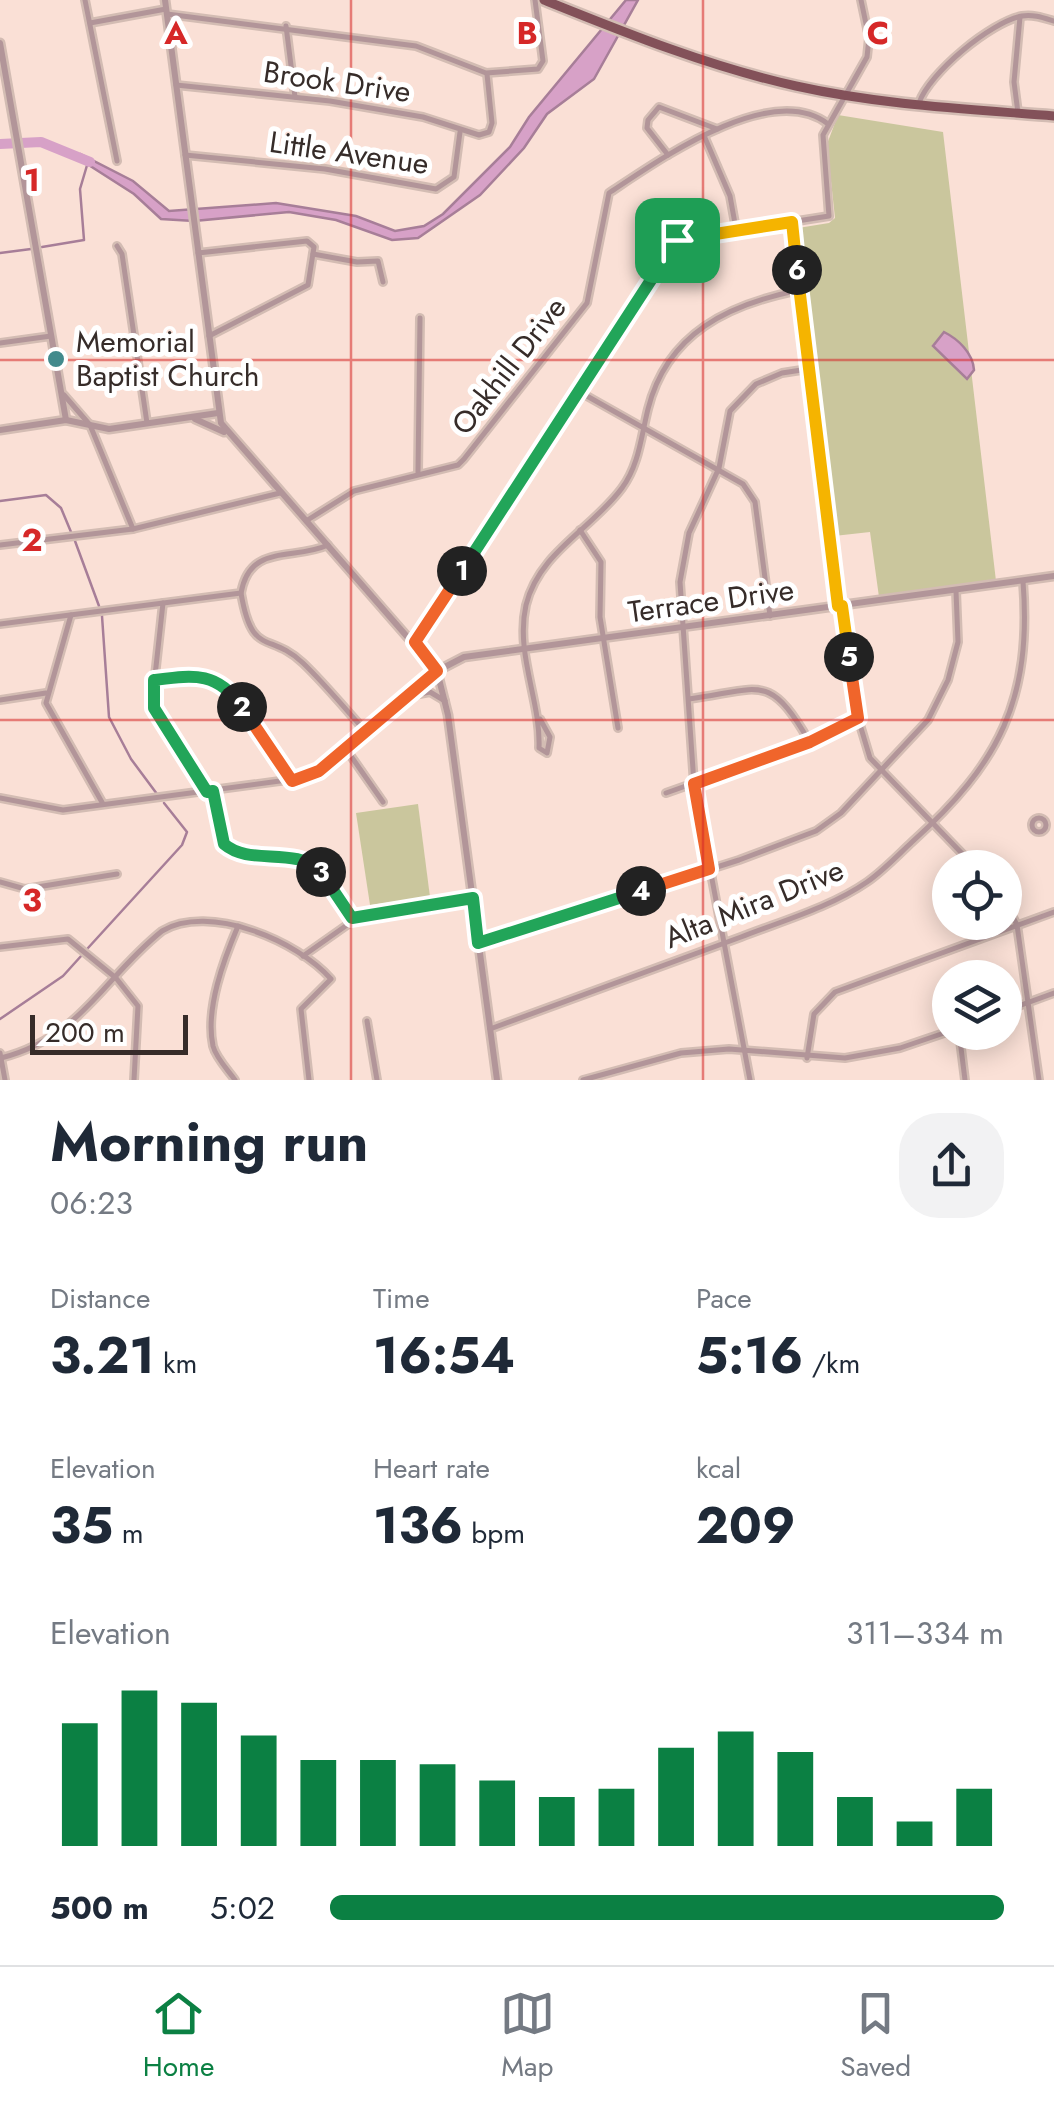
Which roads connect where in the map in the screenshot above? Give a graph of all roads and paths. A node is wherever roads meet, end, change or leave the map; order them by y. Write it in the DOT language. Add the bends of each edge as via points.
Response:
graph roads {
  1 [pos="85,0"];
  2 [pos="535,0"];
  3 [pos="544,0"];
  4 [pos="861,0"];
  5 [pos="166,8"];
  6 [pos="1020,16"];
  7 [pos="1054,21"];
  8 [pos="90,24"];
  9 [pos="286,26"];
  10 [pos="0,43"];
  11 [pos="486,73"];
  12 [pos="176,85"];
  13 [pos="845,96"];
  14 [pos="295,97"];
  15 [pos="10,100"];
  16 [pos="0,102"];
  17 [pos="918,106"];
  18 [pos="1018,113"];
  19 [pos="1054,116"];
  20 [pos="828,124"];
  21 [pos="460,130"];
  22 [pos="719,130"];
  23 [pos="705,137"];
  24 [pos="185,155"];
  25 [pos="668,155"];
  26 [pos="118,161"];
  27 [pos="792,222"];
  28 [pos="736,229"];
  29 [pos="116,246"];
  30 [pos="198,254"];
  31 [pos="314,254"];
  32 [pos="383,282"];
  33 [pos="800,290"];
  34 [pos="420,318"];
  35 [pos="53,335"];
  36 [pos="208,336"];
  37 [pos="0,343"];
  38 [pos="808,369"];
  39 [pos="578,391"];
  40 [pos="62,393"];
  41 [pos="218,414"];
  42 [pos="183,418"];
  43 [pos="66,420"];
  44 [pos="147,424"];
  45 [pos="90,425"];
  46 [pos="644,428"];
  47 [pos="0,430"];
  48 [pos="226,433"];
  49 [pos="719,468"];
  50 [pos="418,472"];
  51 [pos="280,493"];
  52 [pos="306,522"];
  53 [pos="132,529"];
  54 [pos="580,530"];
  55 [pos="328,545"];
  56 [pos="0,546"];
  57 [pos="1054,576"];
  58 [pos="1023,581"];
  59 [pos="956,590"];
  60 [pos="240,594"];
  61 [pos="163,603"];
  62 [pos="840,606"];
  63 [pos="71,616"];
  64 [pos="770,616"];
  65 [pos="0,624"];
  66 [pos="684,628"];
  67 [pos="603,638"];
  68 [pos="415,642"];
  69 [pos="525,648"];
  70 [pos="437,671"];
  71 [pos="154,680"];
  72 [pos="46,694"];
  73 [pos="411,696"];
  74 [pos="688,699"];
  75 [pos="0,700"];
  76 [pos="446,702"];
  77 [pos="858,718"];
  78 [pos="540,720"];
  79 [pos="618,728"];
  80 [pos="367,733"];
  81 [pos="810,742"];
  82 [pos="346,749"];
  83 [pos="882,774"];
  84 [pos="292,781"];
  85 [pos="694,784"];
  86 [pos="210,792"];
  87 [pos="666,793"];
  88 [pos="0,798"];
  89 [pos="383,802"];
  90 [pos="104,805"];
  91 [pos="1054,820"];
  92 [pos="933,823"];
  93 [pos="1045,823"];
  94 [pos="959,850"];
  95 [pos="709,869"];
  96 [pos="117,874"];
  97 [pos="0,882"];
  98 [pos="473,898"];
  99 [pos="1054,912"];
  100 [pos="352,918"];
  101 [pos="1022,923"];
  102 [pos="238,926"];
  103 [pos="976,940"];
  104 [pos="1020,940"];
  105 [pos="478,943"];
  106 [pos="724,943"];
  107 [pos="0,946"];
  108 [pos="303,956"];
  109 [pos="116,978"];
  110 [pos="1054,993"];
  111 [pos="1031,1002"];
  112 [pos="1022,1005"];
  113 [pos="367,1020"];
  114 [pos="490,1029"];
  115 [pos="932,1036"];
  116 [pos="746,1050"];
  117 [pos="961,1050"];
  118 [pos="0,1056"];
  119 [pos="807,1058"];
  120 [pos="5,1080"];
  121 [pos="134,1080"];
  122 [pos="236,1080"];
  123 [pos="309,1080"];
  124 [pos="378,1080"];
  125 [pos="496,1080"];
  126 [pos="583,1080"];
  127 [pos="750,1080"];
  128 [pos="965,1080"];
  129 [pos="1039,1080"];
  1 -- 8 [label="street"];
  2 -- 11 [label="street" via="543,62 538,69"];
  3 -- 13 [label="main road" via="763,78"];
  4 -- 13 [label="street" via="868,57"];
  5 -- 8 [label="street"];
  5 -- 9 [label="street"];
  5 -- 12 [label="street"];
  6 -- 7 [label="street"];
  6 -- 17 [label="street" via="938,70"];
  6 -- 18 [label="street"];
  8 -- 26 [label="street"];
  9 -- 11 [label="street" via="416,46"];
  9 -- 14 [label="street"];
  10 -- 15 [label="street"];
  11 -- 21 [label="street, Brook Drive" via="489,132"];
  12 -- 14 [label="street, Brook Drive"];
  12 -- 24 [label="street"];
  13 -- 17 [label="main road"];
  13 -- 20 [label="street"];
  14 -- 21 [label="street, Brook Drive"];
  15 -- 16 [label="street"];
  15 -- 35 [label="street"];
  17 -- 18 [label="main road"];
  18 -- 19 [label="main road"];
  20 -- 22 [label="street, Oakhill Drive" via="796,111 753,115"];
  20 -- 27 [label="street" via="822,144 831,205 824,219"];
  21 -- 24 [label="street, Little Avenue" via="454,177 436,189"];
  22 -- 23 [label="street, Oakhill Drive"];
  22 -- 25 [label="street" via="660,107 647,128"];
  23 -- 25 [label="street, Oakhill Drive"];
  23 -- 28 [label="street"];
  24 -- 30 [label="street"];
  25 -- 50 [label="street, Oakhill Drive" via="606,197 591,294 566,334 540,358 464,460"];
  27 -- 28 [label="street"];
  27 -- 33 [label="street"];
  28 -- 39 [label="street" via="677,240"];
  29 -- 44 [label="street"];
  30 -- 31 [label="street" via="307,241"];
  30 -- 36 [label="street"];
  31 -- 32 [label="street" via="378,261"];
  31 -- 36 [label="street" via="308,285"];
  33 -- 38 [label="street"];
  33 -- 46 [label="street" via="747,301 697,330 658,380"];
  34 -- 50 [label="street"];
  35 -- 37 [label="street"];
  35 -- 40 [label="street"];
  36 -- 41 [label="street"];
  38 -- 49 [label="street" via="769,377 741,397 724,426"];
  38 -- 62 [label="street"];
  39 -- 46 [label="street"];
  39 -- 68 [label="street"];
  40 -- 43 [label="street"];
  40 -- 45 [label="street"];
  41 -- 42 [label="street"];
  41 -- 48 [label="street"];
  42 -- 44 [label="street"];
  42 -- 48 [label="street"];
  43 -- 45 [label="street"];
  43 -- 47 [label="street"];
  44 -- 45 [label="street"];
  45 -- 53 [label="street"];
  46 -- 49 [label="street"];
  46 -- 54 [label="street" via="625,484"];
  48 -- 51 [label="street"];
  49 -- 64 [label="street" via="753,496"];
  49 -- 66 [label="street" via="682,560"];
  50 -- 52 [label="street, Oakhill Drive" via="352,491"];
  51 -- 52 [label="street"];
  51 -- 53 [label="street"];
  52 -- 55 [label="street"];
  53 -- 56 [label="street"];
  54 -- 67 [label="street" via="600,556"];
  54 -- 69 [label="street" via="536,580 527,603"];
  55 -- 60 [label="street" via="259,560"];
  55 -- 68 [label="street"];
  57 -- 58 [label="street, Terrace Drive"];
  58 -- 59 [label="street, Terrace Drive"];
  58 -- 92 [label="street, Alta Mira Drive" via="1028,637 1007,725 983,766"];
  59 -- 62 [label="street, Terrace Drive"];
  59 -- 83 [label="street" via="958,642 948,680 928,720"];
  60 -- 61 [label="street"];
  60 -- 80 [label="street" via="256,637 297,658"];
  61 -- 63 [label="street"];
  61 -- 71 [label="street"];
  62 -- 64 [label="street, Terrace Drive"];
  62 -- 77 [label="street"];
  63 -- 65 [label="street"];
  63 -- 72 [label="street"];
  64 -- 66 [label="street, Terrace Drive"];
  66 -- 67 [label="street, Terrace Drive"];
  66 -- 74 [label="street"];
  67 -- 69 [label="street, Terrace Drive"];
  67 -- 79 [label="street"];
  68 -- 70 [label="street"];
  69 -- 70 [label="street, Terrace Drive" via="464,657"];
  69 -- 78 [label="street"];
  70 -- 73 [label="street"];
  70 -- 76 [label="street"];
  71 -- 84 [label="street" via="200,675 224,684"];
  71 -- 86 [label="street" via="154,708"];
  72 -- 75 [label="street"];
  72 -- 90 [label="street"];
  73 -- 76 [label="street" via="430,692"];
  73 -- 80 [label="street"];
  74 -- 81 [label="street" via="772,692 786,700"];
  74 -- 85 [label="street"];
  76 -- 98 [label="street"];
  77 -- 81 [label="street"];
  77 -- 83 [label="street"];
  78 -- 78 [label="street" via="550,737 547,753 539,748"];
  80 -- 82 [label="street"];
  81 -- 85 [label="street"];
  82 -- 84 [label="street" via="319,771"];
  82 -- 89 [label="street"];
  83 -- 92 [label="street"];
  83 -- 95 [label="street" via="816,830"];
  84 -- 86 [label="street"];
  85 -- 87 [label="street"];
  85 -- 95 [label="street"];
  86 -- 90 [label="street"];
  86 -- 100 [label="street" via="220,838 229,849 310,862"];
  88 -- 90 [label="street" via="54,810"];
  91 -- 93 [label="street"];
  92 -- 94 [label="street"];
  92 -- 106 [label="street, Alta Mira Drive" via="866,883"];
  95 -- 105 [label="street"];
  95 -- 106 [label="street"];
  96 -- 97 [label="street" via="25,889"];
  98 -- 100 [label="street"];
  98 -- 105 [label="street"];
  99 -- 101 [label="street"];
  100 -- 108 [label="street"];
  102 -- 108 [label="street"];
  102 -- 109 [label="street" via="200,918 174,924"];
  102 -- 122 [label="street" via="224,960 212,1035"];
  103 -- 119 [label="street" via="834,992 814,1014"];
  104 -- 111 [label="street"];
  105 -- 114 [label="street"];
  106 -- 114 [label="street, Alta Mira Drive"];
  106 -- 116 [label="street"];
  107 -- 109 [label="street" via="68,938"];
  108 -- 123 [label="street" via="331,979 301,1008"];
  109 -- 118 [label="street" via="54,1038"];
  109 -- 121 [label="street" via="140,1011"];
  110 -- 111 [label="street"];
  111 -- 112 [label="street"];
  111 -- 129 [label="street"];
  113 -- 124 [label="street"];
  114 -- 125 [label="street"];
  115 -- 119 [label="street" via="870,1054"];
  116 -- 119 [label="street"];
  116 -- 126 [label="street" via="682,1052"];
  116 -- 127 [label="street"];
  117 -- 128 [label="street"];
  118 -- 120 [label="street"];
}
